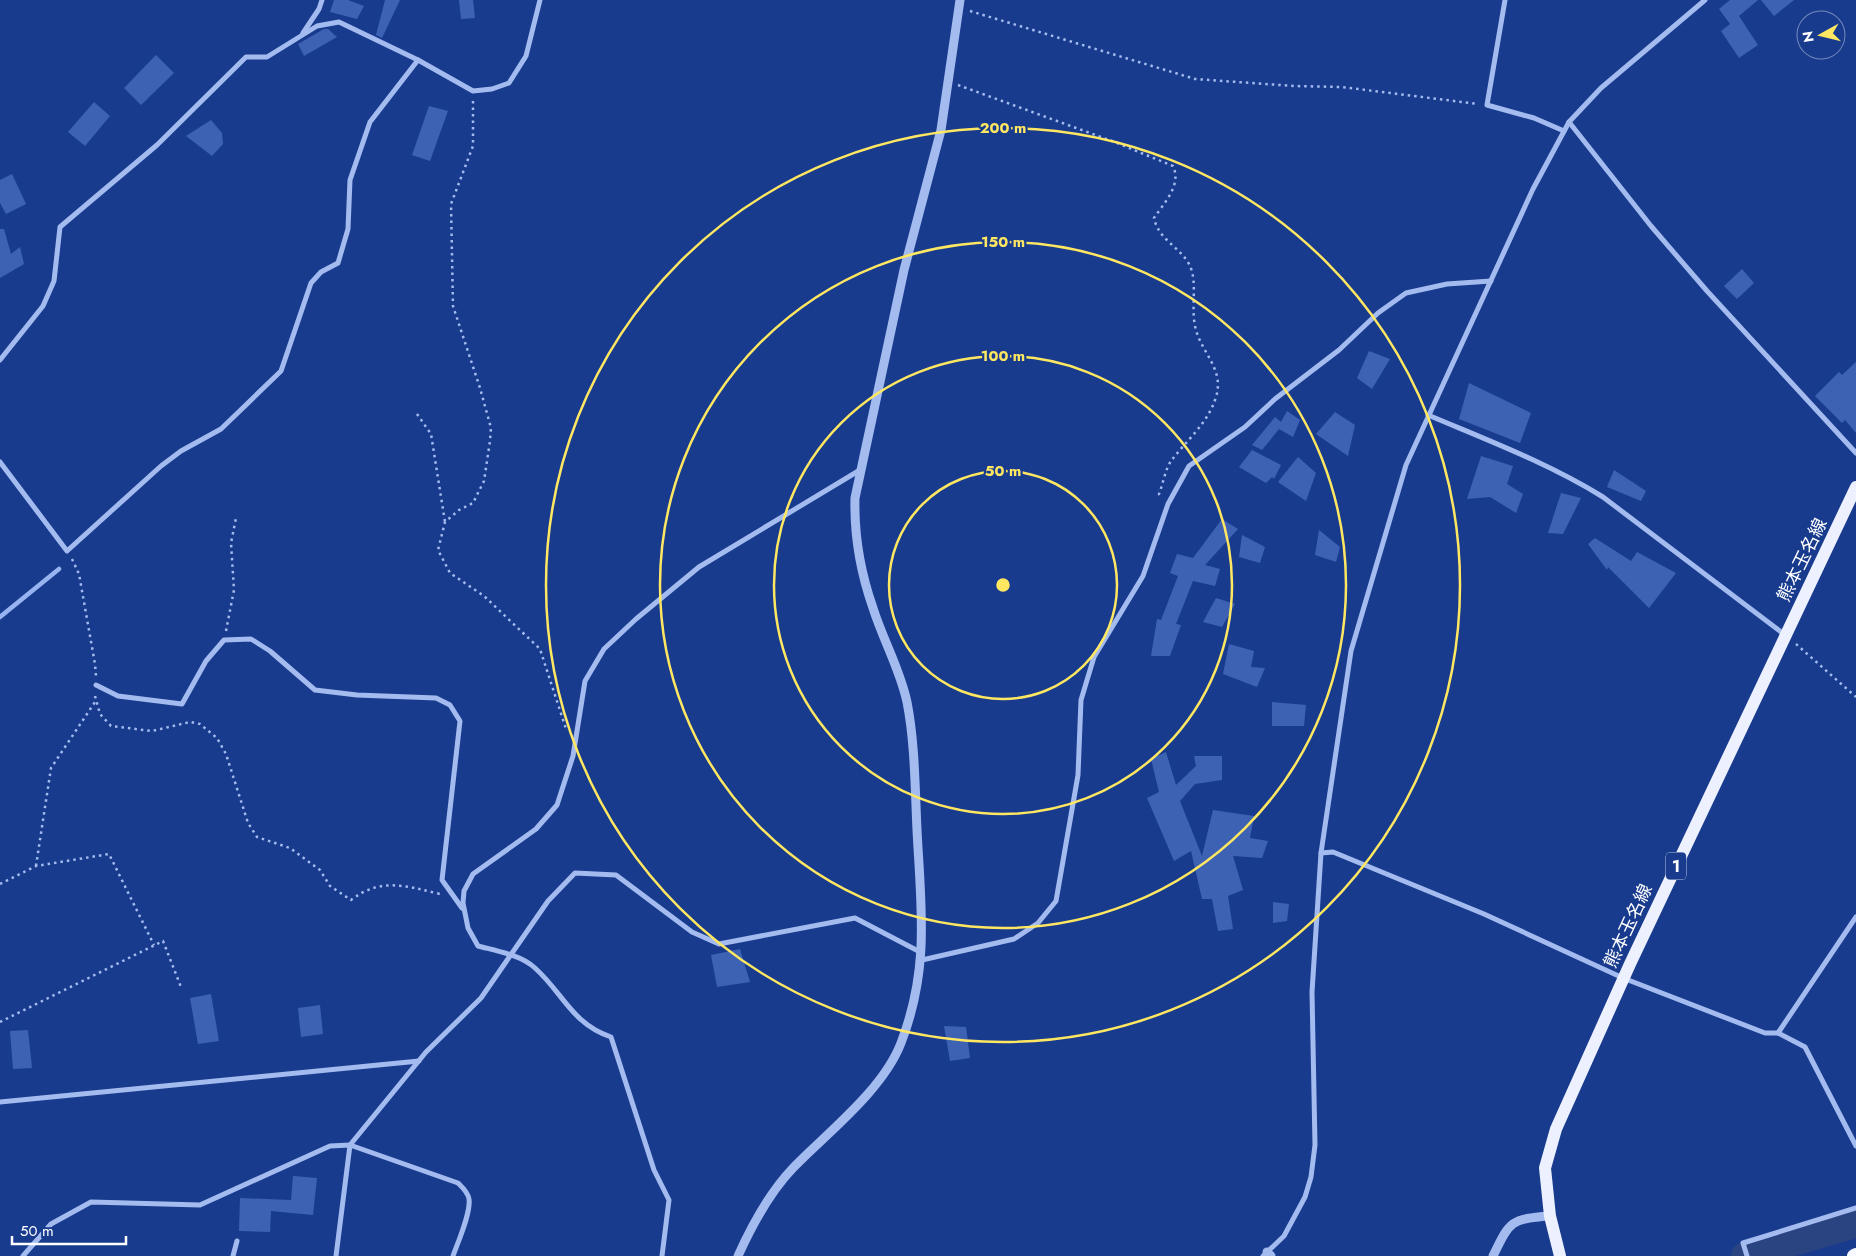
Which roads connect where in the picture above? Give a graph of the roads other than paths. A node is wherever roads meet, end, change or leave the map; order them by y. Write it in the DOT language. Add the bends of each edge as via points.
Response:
graph roads {
  1 [pos="322,0"];
  2 [pos="540,0"];
  3 [pos="1505,0"];
  4 [pos="1705,0"];
  5 [pos="960,4"];
  6 [pos="302,36"];
  7 [pos="418,60"];
  8 [pos="1569,122"];
  9 [pos="1564,131"];
  10 [pos="1491,281"];
  11 [pos="0,360"];
  12 [pos="1428,415"];
  13 [pos="1856,453"];
  14 [pos="0,462"];
  15 [pos="860,470"];
  16 [pos="1856,487"];
  17 [pos="1785,635"];
  18 [pos="96,685"];
  19 [pos="1321,853"];
  20 [pos="464,910"];
  21 [pos="1856,917"];
  22 [pos="511,955"];
  23 [pos="922,957"];
  24 [pos="1623,978"];
  25 [pos="1778,1033"];
  26 [pos="419,1061"];
  27 [pos="0,1102"];
  28 [pos="350,1144"];
  29 [pos="1856,1146"];
  30 [pos="1856,1208"];
  31 [pos="1550,1216"];
  32 [pos="237,1241"];
  33 [pos="1267,1255"];
  34 [pos="24,1256"];
  35 [pos="233,1256"];
  36 [pos="336,1256"];
  37 [pos="453,1256"];
  38 [pos="662,1256"];
  39 [pos="738,1256"];
  40 [pos="1493,1256"];
  41 [pos="1560,1256"];
  42 [pos="1747,1256"];
  1 -- 6 [label="street"];
  2 -- 7 [label="street" via="526,56 508,82 492,89 473,91"];
  3 -- 9 [label="street" via="1487,105 1534,118"];
  4 -- 8 [label="street" via="1601,88"];
  5 -- 15 [label="street" via="941,130 904,270"];
  6 -- 7 [label="street" via="318,26 339,22"];
  6 -- 11 [label="street" via="267,57 246,57 157,145 60,227 54,281 42,306"];
  7 -- 14 [label="street" via="370,122 350,180 348,229 338,262 321,272 311,283 281,371 221,429 180,451 66,551"];
  8 -- 9 [label="street"];
  8 -- 13 [label="street" via="1707,291"];
  9 -- 10 [label="street"];
  10 -- 12 [label="street"];
  10 -- 23 [label="street" via="1447,284 1406,293 1378,313 1339,350 1304,375 1245,427 1189,466 1168,504 1143,576 1094,657 1081,700 1078,775 1056,901 1038,923 1014,939"];
  12 -- 17 [label="street" via="1534,460 1603,497"];
  12 -- 19 [label="street" via="1406,465 1351,651"];
  15 -- 20 [label="street" via="699,567 604,649 585,681 573,756 557,805 536,829 473,874 464,891"];
  15 -- 23 [label="street" via="854,531 860,568 873,610 896,663 907,702 914,767"];
  16 -- 17 [label="main road, 熊本玉名線 / 1"];
  17 -- 24 [label="main road, 熊本玉名線 / 1"];
  18 -- 20 [label="street" via="118,696 182,704 206,662 224,640 251,639 315,690 436,698 450,705 460,722 442,880"];
  19 -- 24 [label="street" via="1333,852"];
  19 -- 33 [label="street" via="1312,992 1315,1145 1311,1177 1305,1197 1284,1236"];
  20 -- 22 [label="street" via="468,928 478,946"];
  21 -- 25 [label="street"];
  22 -- 23 [label="street" via="548,902 574,873 616,874 692,932 719,944 855,918"];
  22 -- 26 [label="street" via="482,998"];
  22 -- 38 [label="street" via="534,967 593,1031 611,1037 654,1170 669,1200"];
  23 -- 39 [label="street" via="912,1012 900,1046 866,1095 792,1170 764,1204"];
  24 -- 25 [label="street" via="1757,1031"];
  24 -- 31 [label="main road, 熊本玉名線 / 1" via="1556,1129 1545,1168"];
  25 -- 29 [label="street" via="1805,1047"];
  26 -- 27 [label="street"];
  26 -- 28 [label="street"];
  28 -- 34 [label="street" via="330,1146 200,1204 91,1202 52,1224"];
  28 -- 36 [label="street"];
  28 -- 37 [label="street" via="458,1183 469,1199"];
  30 -- 42 [label="street" via="1743,1243"];
  31 -- 40 [label="street" via="1518,1218 1505,1230"];
  31 -- 41 [label="main road, 熊本玉名線 / 1"];
  32 -- 35 [label="street"];
}
